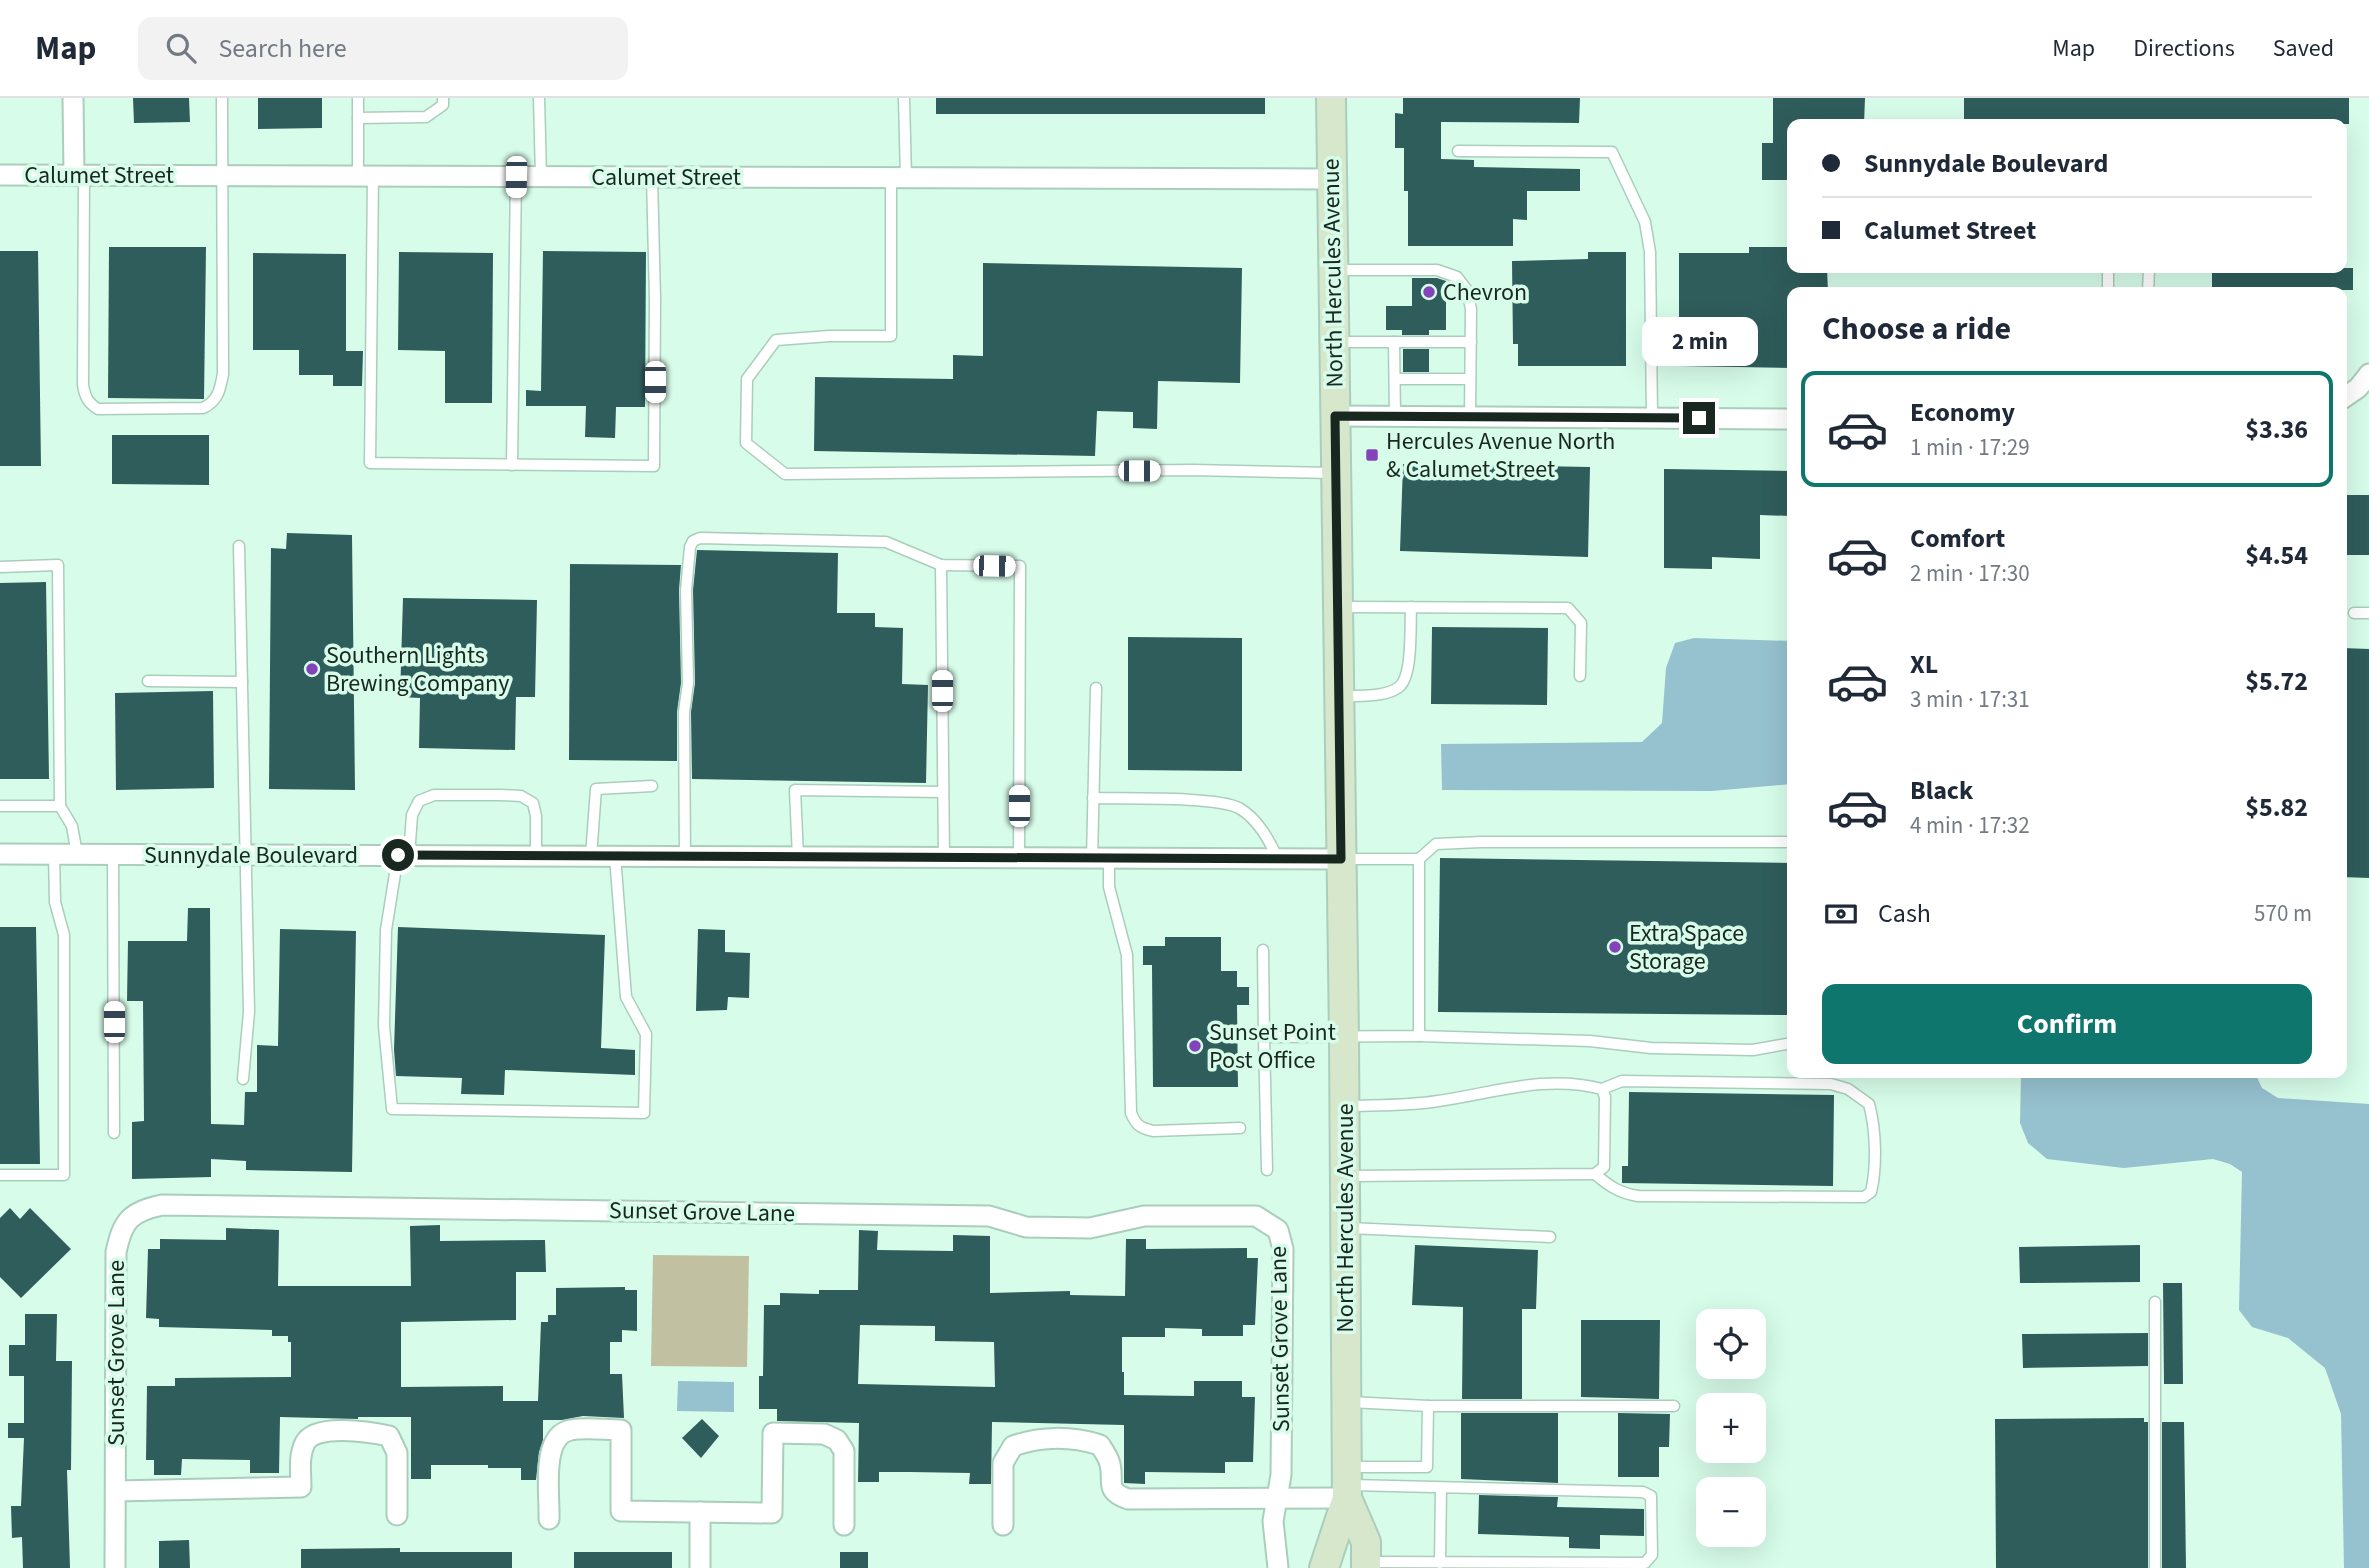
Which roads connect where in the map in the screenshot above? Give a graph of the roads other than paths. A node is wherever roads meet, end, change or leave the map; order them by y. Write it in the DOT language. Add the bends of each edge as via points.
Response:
graph roads {
  1 [pos="73,98"];
  2 [pos="222,98"];
  3 [pos="358,98"];
  4 [pos="443,98"];
  5 [pos="539,98"];
  6 [pos="904,98"];
  7 [pos="1331,98"];
  8 [pos="358,118"];
  9 [pos="1458,151"];
  10 [pos="0,175"];
  11 [pos="79,175"];
  12 [pos="222,176"];
  13 [pos="366,176"];
  14 [pos="516,177"];
  15 [pos="541,177"];
  16 [pos="652,177"];
  17 [pos="898,178"];
  18 [pos="1332,179"];
  19 [pos="1333,270"];
  20 [pos="1335,342"];
  21 [pos="1394,342"];
  22 [pos="1471,342"];
  23 [pos="2369,374"];
  24 [pos="1395,379"];
  25 [pos="1471,379"];
  26 [pos="2347,395"];
  27 [pos="1335,416"];
  28 [pos="1395,417"];
  29 [pos="1470,417"];
  30 [pos="1652,417"];
  31 [pos="1787,419"];
  32 [pos="512,464"];
  33 [pos="1336,473"];
  34 [pos="239,546"];
  35 [pos="941,565"];
  36 [pos="0,566"];
  37 [pos="1338,607"];
  38 [pos="1411,607"];
  39 [pos="2354,613"];
  40 [pos="2369,613"];
  41 [pos="1580,676"];
  42 [pos="148,681"];
  43 [pos="242,682"];
  44 [pos="1096,688"];
  45 [pos="1339,697"];
  46 [pos="652,786"];
  47 [pos="943,792"];
  48 [pos="1093,798"];
  49 [pos="0,806"];
  50 [pos="60,806"];
  51 [pos="1787,842"];
  52 [pos="54,853"];
  53 [pos="0,854"];
  54 [pos="77,854"];
  55 [pos="113,854"];
  56 [pos="246,855"];
  57 [pos="404,856"];
  58 [pos="536,856"];
  59 [pos="591,856"];
  60 [pos="615,856"];
  61 [pos="685,857"];
  62 [pos="798,857"];
  63 [pos="944,858"];
  64 [pos="1019,858"];
  65 [pos="1100,859"];
  66 [pos="1278,859"];
  67 [pos="1341,859"];
  68 [pos="1419,859"];
  69 [pos="1263,950"];
  70 [pos="1419,1036"];
  71 [pos="1264,1037"];
  72 [pos="1344,1037"];
  73 [pos="1787,1044"];
  74 [pos="243,1079"];
  75 [pos="1602,1089"];
  76 [pos="1344,1106"];
  77 [pos="1240,1128"];
  78 [pos="114,1133"];
  79 [pos="1267,1170"];
  80 [pos="1595,1174"];
  81 [pos="0,1175"];
  82 [pos="1345,1176"];
  83 [pos="1345,1228"];
  84 [pos="1550,1237"];
  85 [pos="2155,1302"];
  86 [pos="1346,1401"];
  87 [pos="1428,1406"];
  88 [pos="1674,1406"];
  89 [pos="1347,1483"];
  90 [pos="1441,1488"];
  91 [pos="116,1491"];
  92 [pos="1278,1497"];
  93 [pos="700,1512"];
  94 [pos="397,1515"];
  95 [pos="550,1518"];
  96 [pos="844,1525"];
  97 [pos="1003,1525"];
  98 [pos="1440,1563"];
  99 [pos="1359,1566"];
  100 [pos="115,1568"];
  101 [pos="700,1568"];
  102 [pos="1278,1568"];
  103 [pos="1310,1568"];
  104 [pos="1324,1568"];
  105 [pos="2155,1568"];
  1 -- 11 [label="street"];
  2 -- 12 [label="lane"];
  3 -- 8 [label="lane"];
  4 -- 8 [label="lane" via="443,105 426,117"];
  5 -- 15 [label="lane"];
  6 -- 17 [label="lane"];
  7 -- 18 [label="street, North Hercules Avenue"];
  8 -- 13 [label="lane"];
  9 -- 30 [label="lane" via="1612,152 1645,222 1650,252"];
  10 -- 11 [label="street, Calumet Street"];
  11 -- 12 [label="street, Calumet Street"];
  11 -- 12 [label="lane" via="83,386 90,405 97,409 203,408 216,398 223,374"];
  12 -- 13 [label="street, Calumet Street"];
  13 -- 14 [label="street, Calumet Street"];
  13 -- 32 [label="lane" via="370,464"];
  14 -- 15 [label="street, Calumet Street"];
  14 -- 32 [label="lane"];
  15 -- 16 [label="street, Calumet Street"];
  16 -- 17 [label="street, Calumet Street"];
  16 -- 32 [label="lane" via="654,466"];
  17 -- 18 [label="street, Calumet Street"];
  17 -- 33 [label="lane" via="891,336 776,340 747,379 746,443 785,474"];
  18 -- 19 [label="street, North Hercules Avenue"];
  19 -- 20 [label="street, North Hercules Avenue"];
  19 -- 22 [label="lane" via="1437,270 1457,277 1467,290"];
  20 -- 21 [label="lane"];
  20 -- 27 [label="street, North Hercules Avenue"];
  21 -- 22 [label="lane"];
  21 -- 24 [label="lane"];
  22 -- 25 [label="lane"];
  23 -- 26 [label="street"];
  24 -- 25 [label="lane"];
  24 -- 28 [label="lane"];
  25 -- 29 [label="lane"];
  27 -- 28 [label="street"];
  27 -- 33 [label="street, North Hercules Avenue"];
  28 -- 29 [label="street"];
  29 -- 30 [label="street"];
  30 -- 31 [label="street"];
  33 -- 37 [label="street, North Hercules Avenue"];
  34 -- 43 [label="lane"];
  35 -- 47 [label="lane"];
  35 -- 61 [label="lane" via="886,542 693,541 685,590"];
  35 -- 64 [label="lane" via="1020,566"];
  36 -- 50 [label="lane" via="58,565"];
  37 -- 38 [label="lane"];
  37 -- 45 [label="street, North Hercules Avenue"];
  38 -- 41 [label="lane" via="1568,608 1581,623"];
  38 -- 45 [label="lane" via="1407,677 1398,688 1382,693"];
  39 -- 40 [label="lane"];
  42 -- 43 [label="lane"];
  43 -- 56 [label="lane"];
  44 -- 48 [label="lane"];
  45 -- 67 [label="street, North Hercules Avenue"];
  46 -- 59 [label="lane" via="596,789"];
  47 -- 62 [label="lane" via="795,790"];
  47 -- 63 [label="lane"];
  48 -- 65 [label="lane"];
  48 -- 66 [label="lane" via="1213,802 1238,808 1258,824"];
  49 -- 50 [label="lane"];
  50 -- 54 [label="lane" via="72,826"];
  51 -- 68 [label="lane" via="1436,844"];
  52 -- 53 [label="street, Sunnydale Boulevard"];
  52 -- 54 [label="street, Sunnydale Boulevard"];
  52 -- 81 [label="lane" via="55,902 64,934 64,1175"];
  54 -- 55 [label="street, Sunnydale Boulevard"];
  55 -- 56 [label="street, Sunnydale Boulevard"];
  55 -- 78 [label="lane"];
  56 -- 57 [label="street, Sunnydale Boulevard"];
  56 -- 74 [label="lane" via="248,1012"];
  57 -- 58 [label="street, Sunnydale Boulevard"];
  57 -- 58 [label="lane" via="419,801 434,795 501,794 533,803"];
  57 -- 60 [label="lane" via="386,930 384,1026 392,1110 644,1112 646,1034 626,997"];
  58 -- 59 [label="street, Sunnydale Boulevard"];
  59 -- 60 [label="street, Sunnydale Boulevard"];
  60 -- 61 [label="street, Sunnydale Boulevard"];
  61 -- 62 [label="street, Sunnydale Boulevard"];
  62 -- 63 [label="street, Sunnydale Boulevard"];
  63 -- 64 [label="street, Sunnydale Boulevard"];
  64 -- 65 [label="street, Sunnydale Boulevard"];
  65 -- 66 [label="street, Sunnydale Boulevard"];
  65 -- 77 [label="lane" via="1127,956 1131,1112 1135,1122 1153,1131"];
  66 -- 67 [label="street, Sunnydale Boulevard"];
  67 -- 68 [label="lane"];
  67 -- 72 [label="street, North Hercules Avenue"];
  68 -- 70 [label="lane"];
  69 -- 71 [label="lane"];
  70 -- 72 [label="lane"];
  70 -- 73 [label="lane" via="1651,1048 1753,1050"];
  71 -- 72 [label="lane"];
  71 -- 79 [label="lane"];
  72 -- 76 [label="street, North Hercules Avenue"];
  75 -- 76 [label="lane" via="1585,1084 1533,1083 1417,1104"];
  75 -- 80 [label="lane" via="1604,1167"];
  75 -- 80 [label="lane" via="1622,1081 1831,1084 1848,1089 1869,1104 1874,1180 1864,1197 1638,1196 1611,1188"];
  76 -- 82 [label="street, North Hercules Avenue"];
  80 -- 82 [label="lane"];
  82 -- 83 [label="street, North Hercules Avenue"];
  83 -- 84 [label="lane"];
  83 -- 86 [label="street, North Hercules Avenue"];
  85 -- 105 [label="lane"];
  86 -- 87 [label="lane"];
  86 -- 89 [label="street, North Hercules Avenue"];
  87 -- 88 [label="lane"];
  87 -- 89 [label="lane" via="1427,1466"];
  89 -- 90 [label="lane"];
  89 -- 92 [label="street"];
  89 -- 99 [label="street, North Hercules Avenue" via="1366,1542"];
  89 -- 103 [label="street" via="1310,1546"];
  89 -- 104 [label="street, North Hercules Avenue"];
  90 -- 98 [label="lane"];
  90 -- 98 [label="lane" via="1648,1493 1652,1555 1645,1563"];
  91 -- 92 [label="street, Sunset Grove Lane" via="116,1252 128,1218 162,1205 989,1216 1026,1227 1090,1228 1143,1216 1256,1216 1278,1230 1283,1250"];
  91 -- 94 [label="street" via="301,1487 301,1453 306,1440 321,1431 368,1432 389,1436 397,1453"];
  91 -- 100 [label="street, Sunset Grove Lane"];
  92 -- 97 [label="street" via="1128,1499 1117,1495 1110,1485 1110,1462 1100,1445 1081,1438 1032,1439 1013,1446 1003,1463"];
  92 -- 102 [label="street, Sunset Grove Lane" via="1273,1521"];
  93 -- 95 [label="street" via="621,1511 621,1430 569,1430 555,1438 550,1452"];
  93 -- 96 [label="street" via="772,1513 773,1433 824,1434 837,1440 844,1451"];
  93 -- 101 [label="street"];
  98 -- 99 [label="lane"];
}
